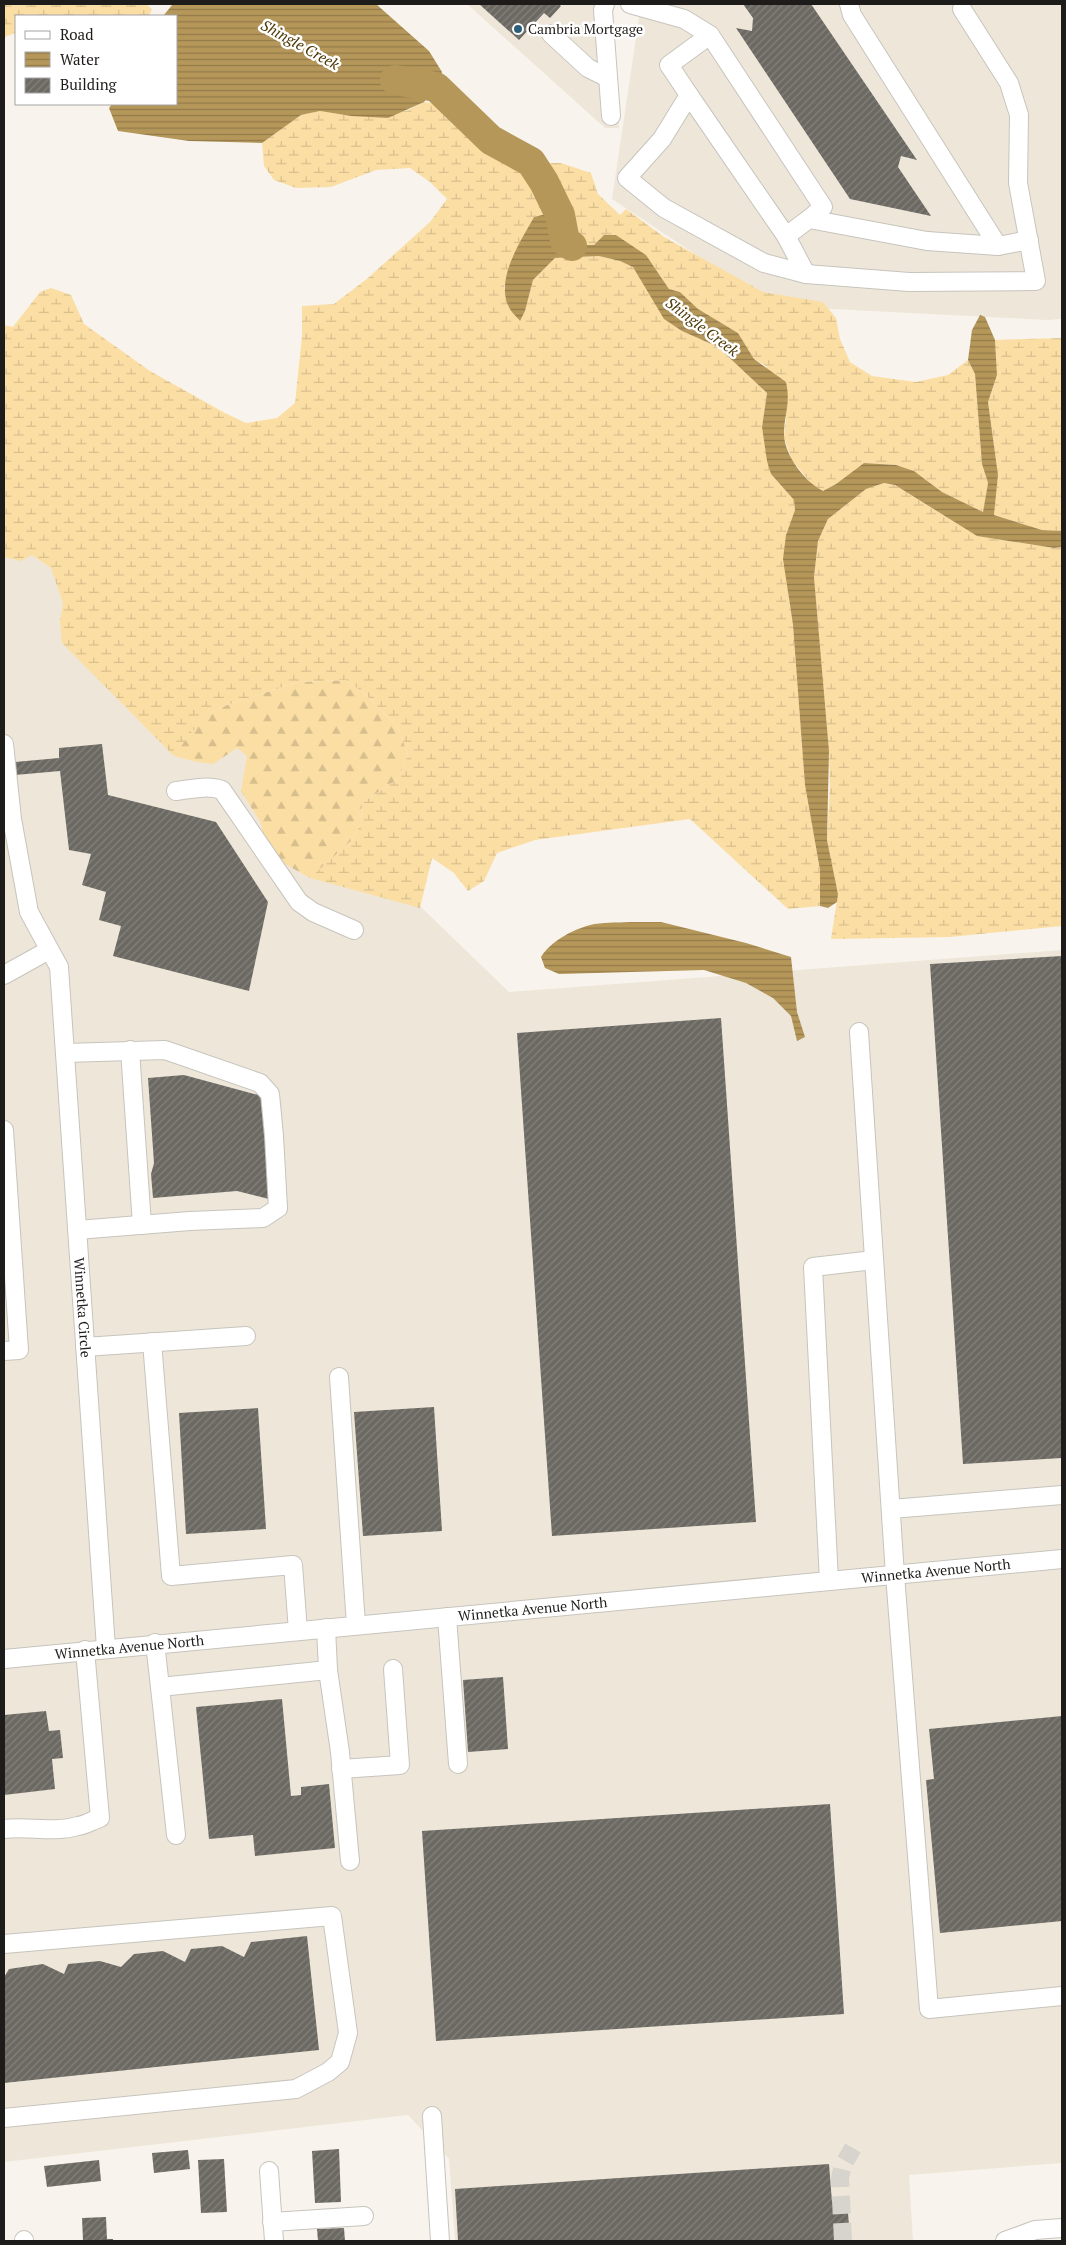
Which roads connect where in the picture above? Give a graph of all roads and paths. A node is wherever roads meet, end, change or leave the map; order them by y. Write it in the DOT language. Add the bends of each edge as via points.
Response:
graph roads {
  1 [pos="605,4"];
  2 [pos="630,4"];
  3 [pos="850,4"];
  4 [pos="962,9"];
  5 [pos="552,34"];
  6 [pos="710,35"];
  7 [pos="608,78"];
  8 [pos="689,95"];
  9 [pos="610,116"];
  10 [pos="809,219"];
  11 [pos="786,236"];
  12 [pos="1029,240"];
  13 [pos="998,246"];
  14 [pos="806,274"];
  15 [pos="4,744"];
  16 [pos="176,791"];
  17 [pos="354,930"];
  18 [pos="49,950"];
  19 [pos="4,975"];
  20 [pos="859,1032"];
  21 [pos="130,1050"];
  22 [pos="65,1052"];
  23 [pos="4,1130"];
  24 [pos="142,1225"];
  25 [pos="77,1230"];
  26 [pos="874,1260"];
  27 [pos="246,1336"];
  28 [pos="152,1342"];
  29 [pos="85,1347"];
  30 [pos="4,1351"];
  31 [pos="339,1377"];
  32 [pos="1062,1495"];
  33 [pos="890,1509"];
  34 [pos="1062,1559"];
  35 [pos="894,1575"];
  36 [pos="828,1581"];
  37 [pos="447,1617"];
  38 [pos="356,1625"];
  39 [pos="326,1628"];
  40 [pos="298,1631"];
  41 [pos="155,1644"];
  42 [pos="106,1648"];
  43 [pos="85,1650"];
  44 [pos="4,1659"];
  45 [pos="393,1669"];
  46 [pos="328,1670"];
  47 [pos="160,1687"];
  48 [pos="458,1764"];
  49 [pos="341,1769"];
  50 [pos="4,1830"];
  51 [pos="176,1834"];
  52 [pos="350,1862"];
  53 [pos="4,1944"];
  54 [pos="1062,1996"];
  55 [pos="432,2116"];
  56 [pos="4,2118"];
  57 [pos="269,2171"];
  58 [pos="364,2216"];
  59 [pos="272,2222"];
  60 [pos="1062,2228"];
  61 [pos="274,2241"];
  62 [pos="440,2241"];
  63 [pos="1004,2241"];
  1 -- 7 [label="street"];
  2 -- 6 [label="street" via="684,19"];
  3 -- 13 [label="street" via="852,15"];
  4 -- 12 [label="street" via="1009,83 1019,115 1018,183"];
  5 -- 7 [label="street" via="588,68"];
  6 -- 8 [label="street" via="670,65"];
  6 -- 10 [label="street" via="823,207"];
  7 -- 9 [label="street"];
  8 -- 11 [label="street"];
  8 -- 14 [label="street" via="662,140 627,178 664,208 764,263"];
  10 -- 11 [label="street"];
  10 -- 13 [label="street" via="927,242"];
  11 -- 14 [label="street"];
  12 -- 13 [label="street"];
  12 -- 14 [label="street" via="1036,281 909,282"];
  15 -- 18 [label="street" via="12,819 29,912"];
  16 -- 17 [label="street" via="222,790 298,902"];
  18 -- 19 [label="street"];
  18 -- 22 [label="street, Winnetka Circle" via="59,967"];
  20 -- 26 [label="street"];
  21 -- 22 [label="street"];
  21 -- 24 [label="street"];
  21 -- 24 [label="street" via="165,1050 260,1084 270,1094 274,1136 278,1208 263,1218"];
  22 -- 25 [label="street, Winnetka Circle"];
  23 -- 30 [label="street" via="19,1350"];
  24 -- 25 [label="street"];
  25 -- 29 [label="street, Winnetka Circle"];
  26 -- 33 [label="street"];
  26 -- 36 [label="street" via="812,1267"];
  27 -- 28 [label="street"];
  28 -- 29 [label="street"];
  28 -- 40 [label="street" via="171,1576 293,1565"];
  29 -- 42 [label="street, Winnetka Circle"];
  31 -- 38 [label="street"];
  32 -- 33 [label="street"];
  33 -- 35 [label="street"];
  34 -- 35 [label="street, Winnetka Avenue North"];
  35 -- 36 [label="street, Winnetka Avenue North"];
  35 -- 54 [label="street" via="929,2009"];
  36 -- 37 [label="street, Winnetka Avenue North"];
  37 -- 38 [label="street, Winnetka Avenue North"];
  37 -- 48 [label="street"];
  38 -- 39 [label="street, Winnetka Avenue North"];
  39 -- 40 [label="street, Winnetka Avenue North"];
  39 -- 46 [label="street"];
  40 -- 41 [label="street, Winnetka Avenue North"];
  41 -- 42 [label="street, Winnetka Avenue North"];
  41 -- 47 [label="street"];
  42 -- 43 [label="street, Winnetka Avenue North"];
  43 -- 44 [label="street, Winnetka Avenue North"];
  43 -- 50 [label="street" via="100,1818 78,1827"];
  45 -- 49 [label="street" via="400,1765"];
  46 -- 47 [label="street"];
  46 -- 49 [label="street"];
  47 -- 51 [label="street"];
  49 -- 52 [label="street"];
  53 -- 56 [label="street" via="332,1916 348,2034 340,2062 296,2089"];
  55 -- 62 [label="street"];
  57 -- 59 [label="street"];
  58 -- 59 [label="street"];
  59 -- 61 [label="street"];
  60 -- 63 [label="street" via="1035,2230"];
}
